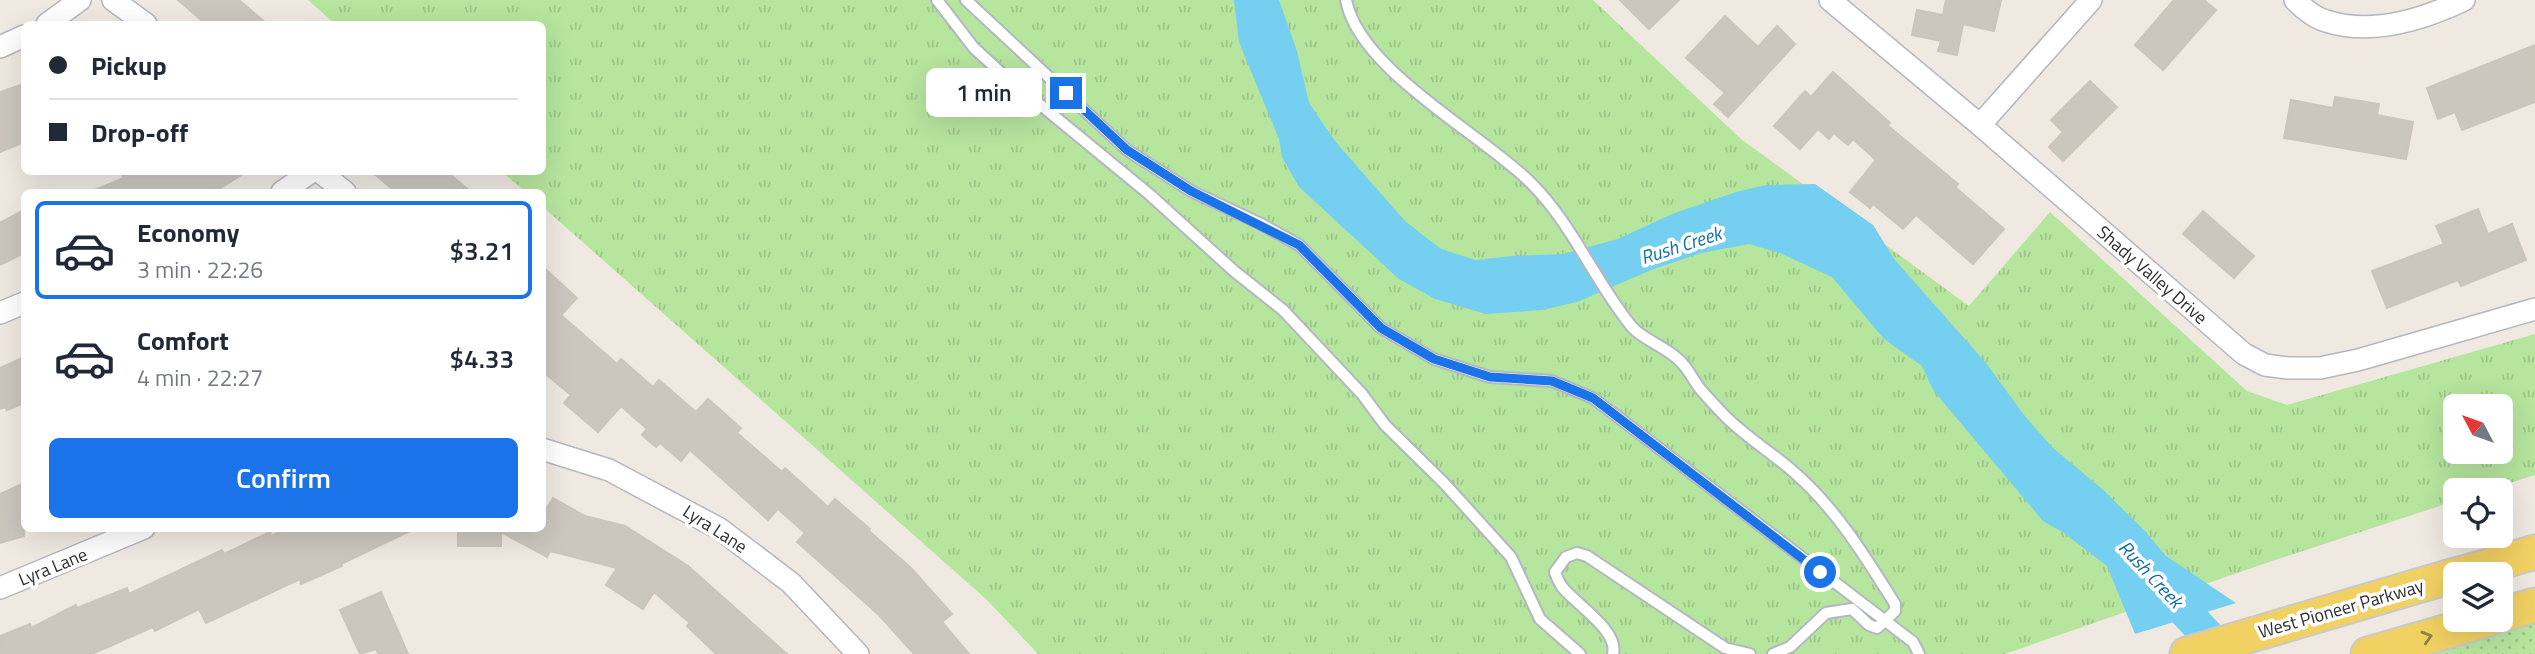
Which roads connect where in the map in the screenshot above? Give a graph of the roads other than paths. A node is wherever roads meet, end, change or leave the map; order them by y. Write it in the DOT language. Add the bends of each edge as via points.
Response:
graph roads {
  1 [pos="80,0"];
  2 [pos="113,0"];
  3 [pos="937,0"];
  4 [pos="966,0"];
  5 [pos="1346,0"];
  6 [pos="1830,0"];
  7 [pos="2091,0"];
  8 [pos="2295,0"];
  9 [pos="2464,0"];
  10 [pos="51,21"];
  11 [pos="142,21"];
  12 [pos="21,37"];
  13 [pos="0,47"];
  14 [pos="1980,125"];
  15 [pos="307,175"];
  16 [pos="324,175"];
  17 [pos="286,189"];
  18 [pos="341,189"];
  19 [pos="21,304"];
  20 [pos="2535,309"];
  21 [pos="0,313"];
  22 [pos="546,450"];
  23 [pos="134,532"];
  24 [pos="2535,552"];
  25 [pos="2501,562"];
  26 [pos="2443,580"];
  27 [pos="0,588"];
  28 [pos="2535,605"];
  29 [pos="2513,611"];
  30 [pos="1886,622"];
  31 [pos="2444,632"];
  32 [pos="858,654"];
  33 [pos="1580,654"];
  34 [pos="1613,654"];
  35 [pos="1750,654"];
  36 [pos="1773,654"];
  37 [pos="1919,654"];
  38 [pos="2186,654"];
  39 [pos="2368,654"];
  1 -- 10 [label="street"];
  2 -- 11 [label="street"];
  3 -- 33 [label="lane" via="974,48 998,70 1283,310 1511,557 1540,619"];
  4 -- 30 [label="lane" via="1127,150 1191,191 1299,245 1381,328 1434,359 1490,377 1552,381 1593,398"];
  5 -- 30 [label="lane" via="1359,34 1373,50 1427,103 1531,183 1634,329 1682,362 1728,419 1798,476 1848,530 1895,604"];
  6 -- 14 [label="street, Shady Valley Drive"];
  7 -- 14 [label="street"];
  8 -- 9 [label="street" via="2324,21 2361,28 2403,23"];
  12 -- 13 [label="street"];
  14 -- 20 [label="street, Shady Valley Drive" via="2244,354 2265,365 2320,368"];
  15 -- 17 [label="street"];
  16 -- 18 [label="street"];
  19 -- 21 [label="street"];
  22 -- 32 [label="street, Lyra Lane" via="609,470 720,529 791,583"];
  23 -- 27 [label="street, Lyra Lane"];
  24 -- 25 [label="main road"];
  26 -- 38 [label="main road, West Pioneer Parkway"];
  28 -- 29 [label="main road"];
  30 -- 36 [label="lane" via="1877,628 1852,609 1839,609 1826,613 1790,647"];
  30 -- 37 [label="lane" via="1913,642"];
  39 -- 31 [label="main road, one-way"];
  34 -- 35 [label="lane" via="1611,639 1597,619 1561,585 1555,572 1566,556 1587,556 1726,648"];
}
